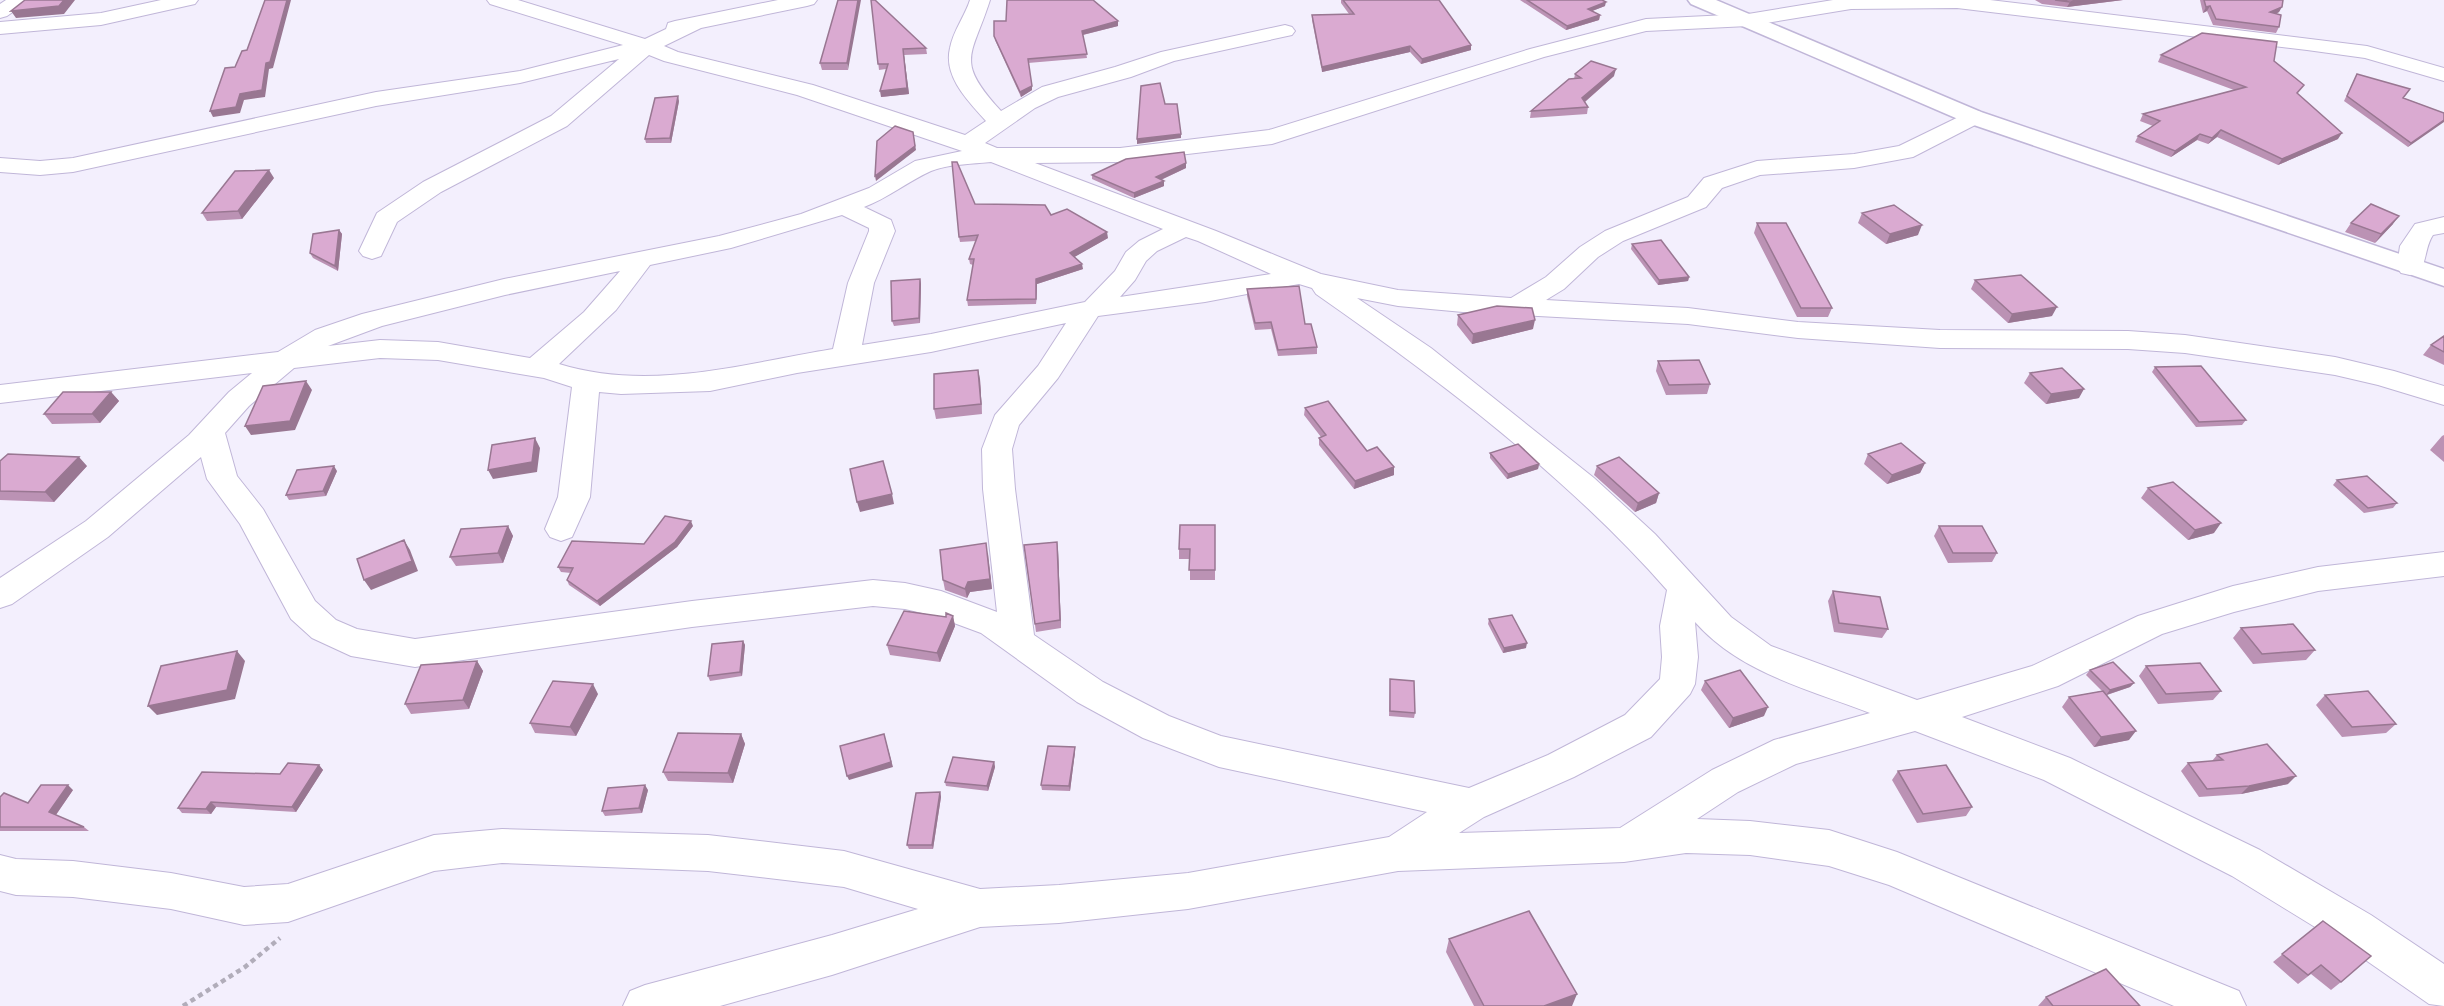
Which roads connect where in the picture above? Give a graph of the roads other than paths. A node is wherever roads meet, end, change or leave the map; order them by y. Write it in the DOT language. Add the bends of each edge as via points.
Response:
graph roads {
  1 [pos="20,0"];
  2 [pos="189,0"];
  3 [pos="497,0"];
  4 [pos="807,0"];
  5 [pos="980,0"];
  6 [pos="1679,0"];
  7 [pos="1698,0"];
  8 [pos="1957,1"];
  9 [pos="0,12"];
  10 [pos="710,14"];
  11 [pos="1748,20"];
  12 [pos="1646,25"];
  13 [pos="0,28"];
  14 [pos="1285,31"];
  15 [pos="618,37"];
  16 [pos="648,46"];
  17 [pos="2444,75"];
  18 [pos="1973,117"];
  19 [pos="1000,123"];
  20 [pos="968,144"];
  21 [pos="994,154"];
  22 [pos="0,165"];
  23 [pos="845,207"];
  24 [pos="2444,225"];
  25 [pos="1184,228"];
  26 [pos="372,251"];
  27 [pos="642,258"];
  28 [pos="2410,267"];
  29 [pos="1308,278"];
  30 [pos="2444,278"];
  31 [pos="1516,307"];
  32 [pos="1091,309"];
  33 [pos="846,357"];
  34 [pos="287,359"];
  35 [pos="536,368"];
  36 [pos="590,382"];
  37 [pos="0,394"];
  38 [pos="2444,396"];
  39 [pos="210,431"];
  40 [pos="561,529"];
  41 [pos="2444,564"];
  42 [pos="1684,586"];
  43 [pos="0,595"];
  44 [pos="1018,643"];
  45 [pos="1916,716"];
  46 [pos="1470,806"];
  47 [pos="1624,845"];
  48 [pos="1398,853"];
  49 [pos="0,873"];
  50 [pos="980,908"];
  51 [pos="2444,989"];
  52 [pos="645,1006"];
  53 [pos="2224,1006"];
  1 -- 9 [label="street"];
  2 -- 13 [label="street" via="101,20"];
  3 -- 15 [label="street"];
  4 -- 10 [label="street"];
  5 -- 19 [label="street" via="960,48 959,64 962,76"];
  6 -- 12 [label="street"];
  7 -- 11 [label="street"];
  8 -- 11 [label="street" via="1851,3"];
  8 -- 17 [label="street" via="2367,52"];
  10 -- 15 [label="street"];
  10 -- 16 [label="street"];
  11 -- 12 [label="street"];
  11 -- 18 [label="street"];
  12 -- 21 [label="street" via="1537,53 1272,137 1120,155"];
  14 -- 19 [label="street" via="1167,56 1050,92"];
  15 -- 16 [label="street"];
  16 -- 20 [label="street" via="671,57 805,90"];
  16 -- 22 [label="street" via="520,77 376,99 73,165"];
  16 -- 26 [label="street" via="559,121 432,187 386,218"];
  18 -- 28 [label="street"];
  18 -- 31 [label="street" via="1905,152 1854,161 1757,168 1713,183 1697,202 1614,236 1589,252 1556,283"];
  19 -- 20 [label="street"];
  20 -- 21 [label="street"];
  21 -- 23 [label="street" via="923,166"];
  21 -- 25 [label="street"];
  23 -- 27 [label="street" via="722,243"];
  23 -- 33 [label="street" via="882,225 861,283"];
  24 -- 28 [label="street" via="2424,229 2413,246"];
  25 -- 29 [label="street"];
  25 -- 32 [label="street" via="1148,246"];
  27 -- 34 [label="street" via="372,320 326,336"];
  27 -- 35 [label="street" via="622,290 598,316"];
  28 -- 30 [label="street"];
  29 -- 31 [label="street" via="1398,298"];
  29 -- 32 [label="street"];
  29 -- 42 [label="street" via="1421,354 1489,407 1583,486 1644,542"];
  31 -- 38 [label="street" via="1688,316 1798,330 1940,339 2185,344 2335,366"];
  32 -- 33 [label="street"];
  32 -- 44 [label="street" via="1048,372 1005,422 997,449"];
  33 -- 36 [label="street" via="710,382 657,386"];
  34 -- 35 [label="street" via="409,349"];
  34 -- 37 [label="street"];
  34 -- 39 [label="street" via="238,399"];
  35 -- 36 [label="street"];
  36 -- 40 [label="street" via="585,388 574,497"];
  39 -- 43 [label="street" via="98,529"];
  39 -- 44 [label="street" via="222,479 252,517 303,610 324,629 351,642 415,652 873,593 941,604 993,624"];
  41 -- 45 [label="street" via="2318,579 2233,599 2150,625 2045,676"];
  42 -- 45 [label="street" via="1719,626 1759,656"];
  42 -- 46 [label="street" via="1677,626 1677,684 1638,726 1561,766"];
  44 -- 46 [label="street" via="1090,692 1156,727 1219,751"];
  45 -- 47 [label="street" via="1787,751 1725,781"];
  45 -- 51 [label="street" via="2057,769 2246,863 2356,929"];
  46 -- 48 [label="street"];
  47 -- 48 [label="street"];
  47 -- 53 [label="street" via="1686,836 1750,838 1829,848 1897,870"];
  48 -- 50 [label="street" via="1188,891"];
  49 -- 50 [label="street" via="171,891 244,906 288,903 434,853 502,846 696,852 844,868"];
  50 -- 52 [label="street" via="832,955"];
}
